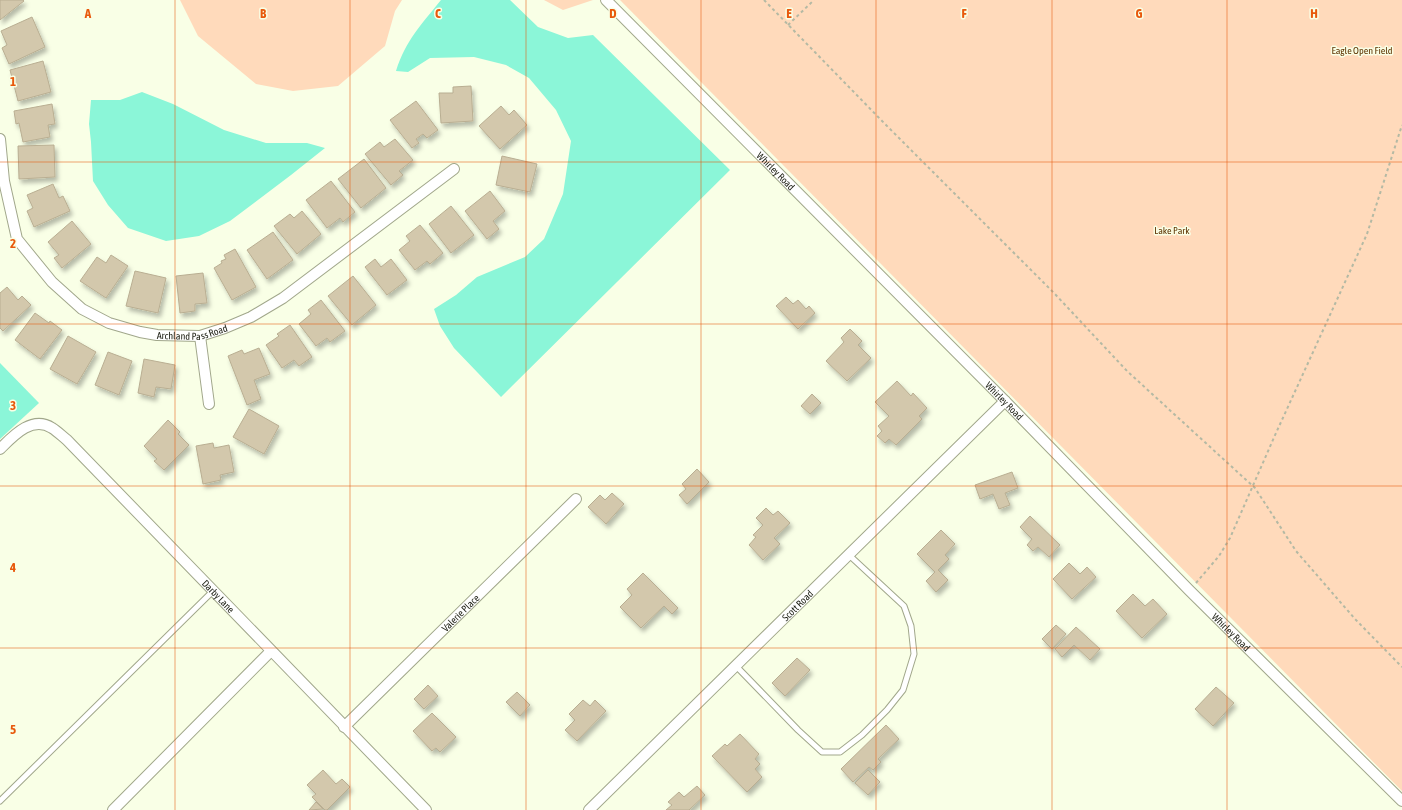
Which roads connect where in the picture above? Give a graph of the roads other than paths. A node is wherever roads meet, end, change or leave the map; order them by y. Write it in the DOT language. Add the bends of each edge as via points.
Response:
graph roads {
  1 [pos="606,0"];
  2 [pos="0,139"];
  3 [pos="454,169"];
  4 [pos="200,336"];
  5 [pos="1005,401"];
  6 [pos="209,404"];
  7 [pos="0,449"];
  8 [pos="576,499"];
  9 [pos="849,555"];
  10 [pos="212,591"];
  11 [pos="271,651"];
  12 [pos="736,666"];
  13 [pos="344,727"];
  14 [pos="0,801"];
  15 [pos="1402,801"];
  16 [pos="113,810"];
  17 [pos="426,810"];
  18 [pos="589,810"];
  1 -- 5 [label="street, Whirley Road"];
  2 -- 4 [label="street, Archland Pass Road" via="4,181 17,239 52,282 82,309 109,323 157,335"];
  3 -- 4 [label="street, Archland Pass Road" via="283,298 251,317"];
  4 -- 6 [label="street"];
  5 -- 9 [label="street, Scott Road"];
  5 -- 15 [label="street, Whirley Road" via="1189,590"];
  7 -- 10 [label="street, Darby Lane" via="26,427 40,424 51,427 67,440"];
  8 -- 13 [label="street, Valerie Place"];
  9 -- 12 [label="street, Scott Road"];
  9 -- 12 [label="lane" via="904,606 911,626 914,654 903,690 867,730 840,752 822,752"];
  10 -- 11 [label="street, Darby Lane"];
  10 -- 14 [label="lane"];
  11 -- 13 [label="street, Darby Lane"];
  11 -- 16 [label="street"];
  12 -- 18 [label="street, Scott Road"];
  13 -- 17 [label="street, Darby Lane"];
}
